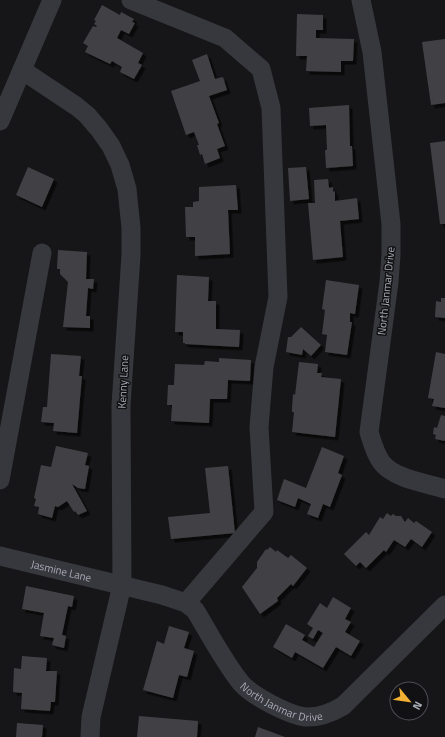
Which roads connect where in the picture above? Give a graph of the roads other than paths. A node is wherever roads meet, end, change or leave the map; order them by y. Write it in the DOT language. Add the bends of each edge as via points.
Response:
graph roads {
  1 [pos="52,0"];
  2 [pos="131,0"];
  3 [pos="361,0"];
  4 [pos="22,70"];
  5 [pos="0,121"];
  6 [pos="42,253"];
  7 [pos="0,480"];
  8 [pos="445,489"];
  9 [pos="0,556"];
  10 [pos="122,585"];
  11 [pos="186,603"];
  12 [pos="445,605"];
  13 [pos="90,737"];
  1 -- 4 [label="street"];
  2 -- 11 [label="street" via="225,38 261,69 271,108 278,297 264,367 259,427 264,512"];
  3 -- 8 [label="street, North Janmar Drive" via="372,52 391,224 392,255 369,432 382,464 397,475"];
  4 -- 5 [label="street"];
  4 -- 10 [label="street, Kenny Lane" via="87,115 111,146 127,189 131,255 121,405"];
  6 -- 7 [label="street"];
  9 -- 10 [label="street, Jasmine Lane"];
  10 -- 11 [label="street"];
  10 -- 13 [label="street, Kenny Lane" via="91,717"];
  11 -- 12 [label="street, North Janmar Drive" via="195,610 242,684 280,708 305,717 327,715 343,706"];
}
